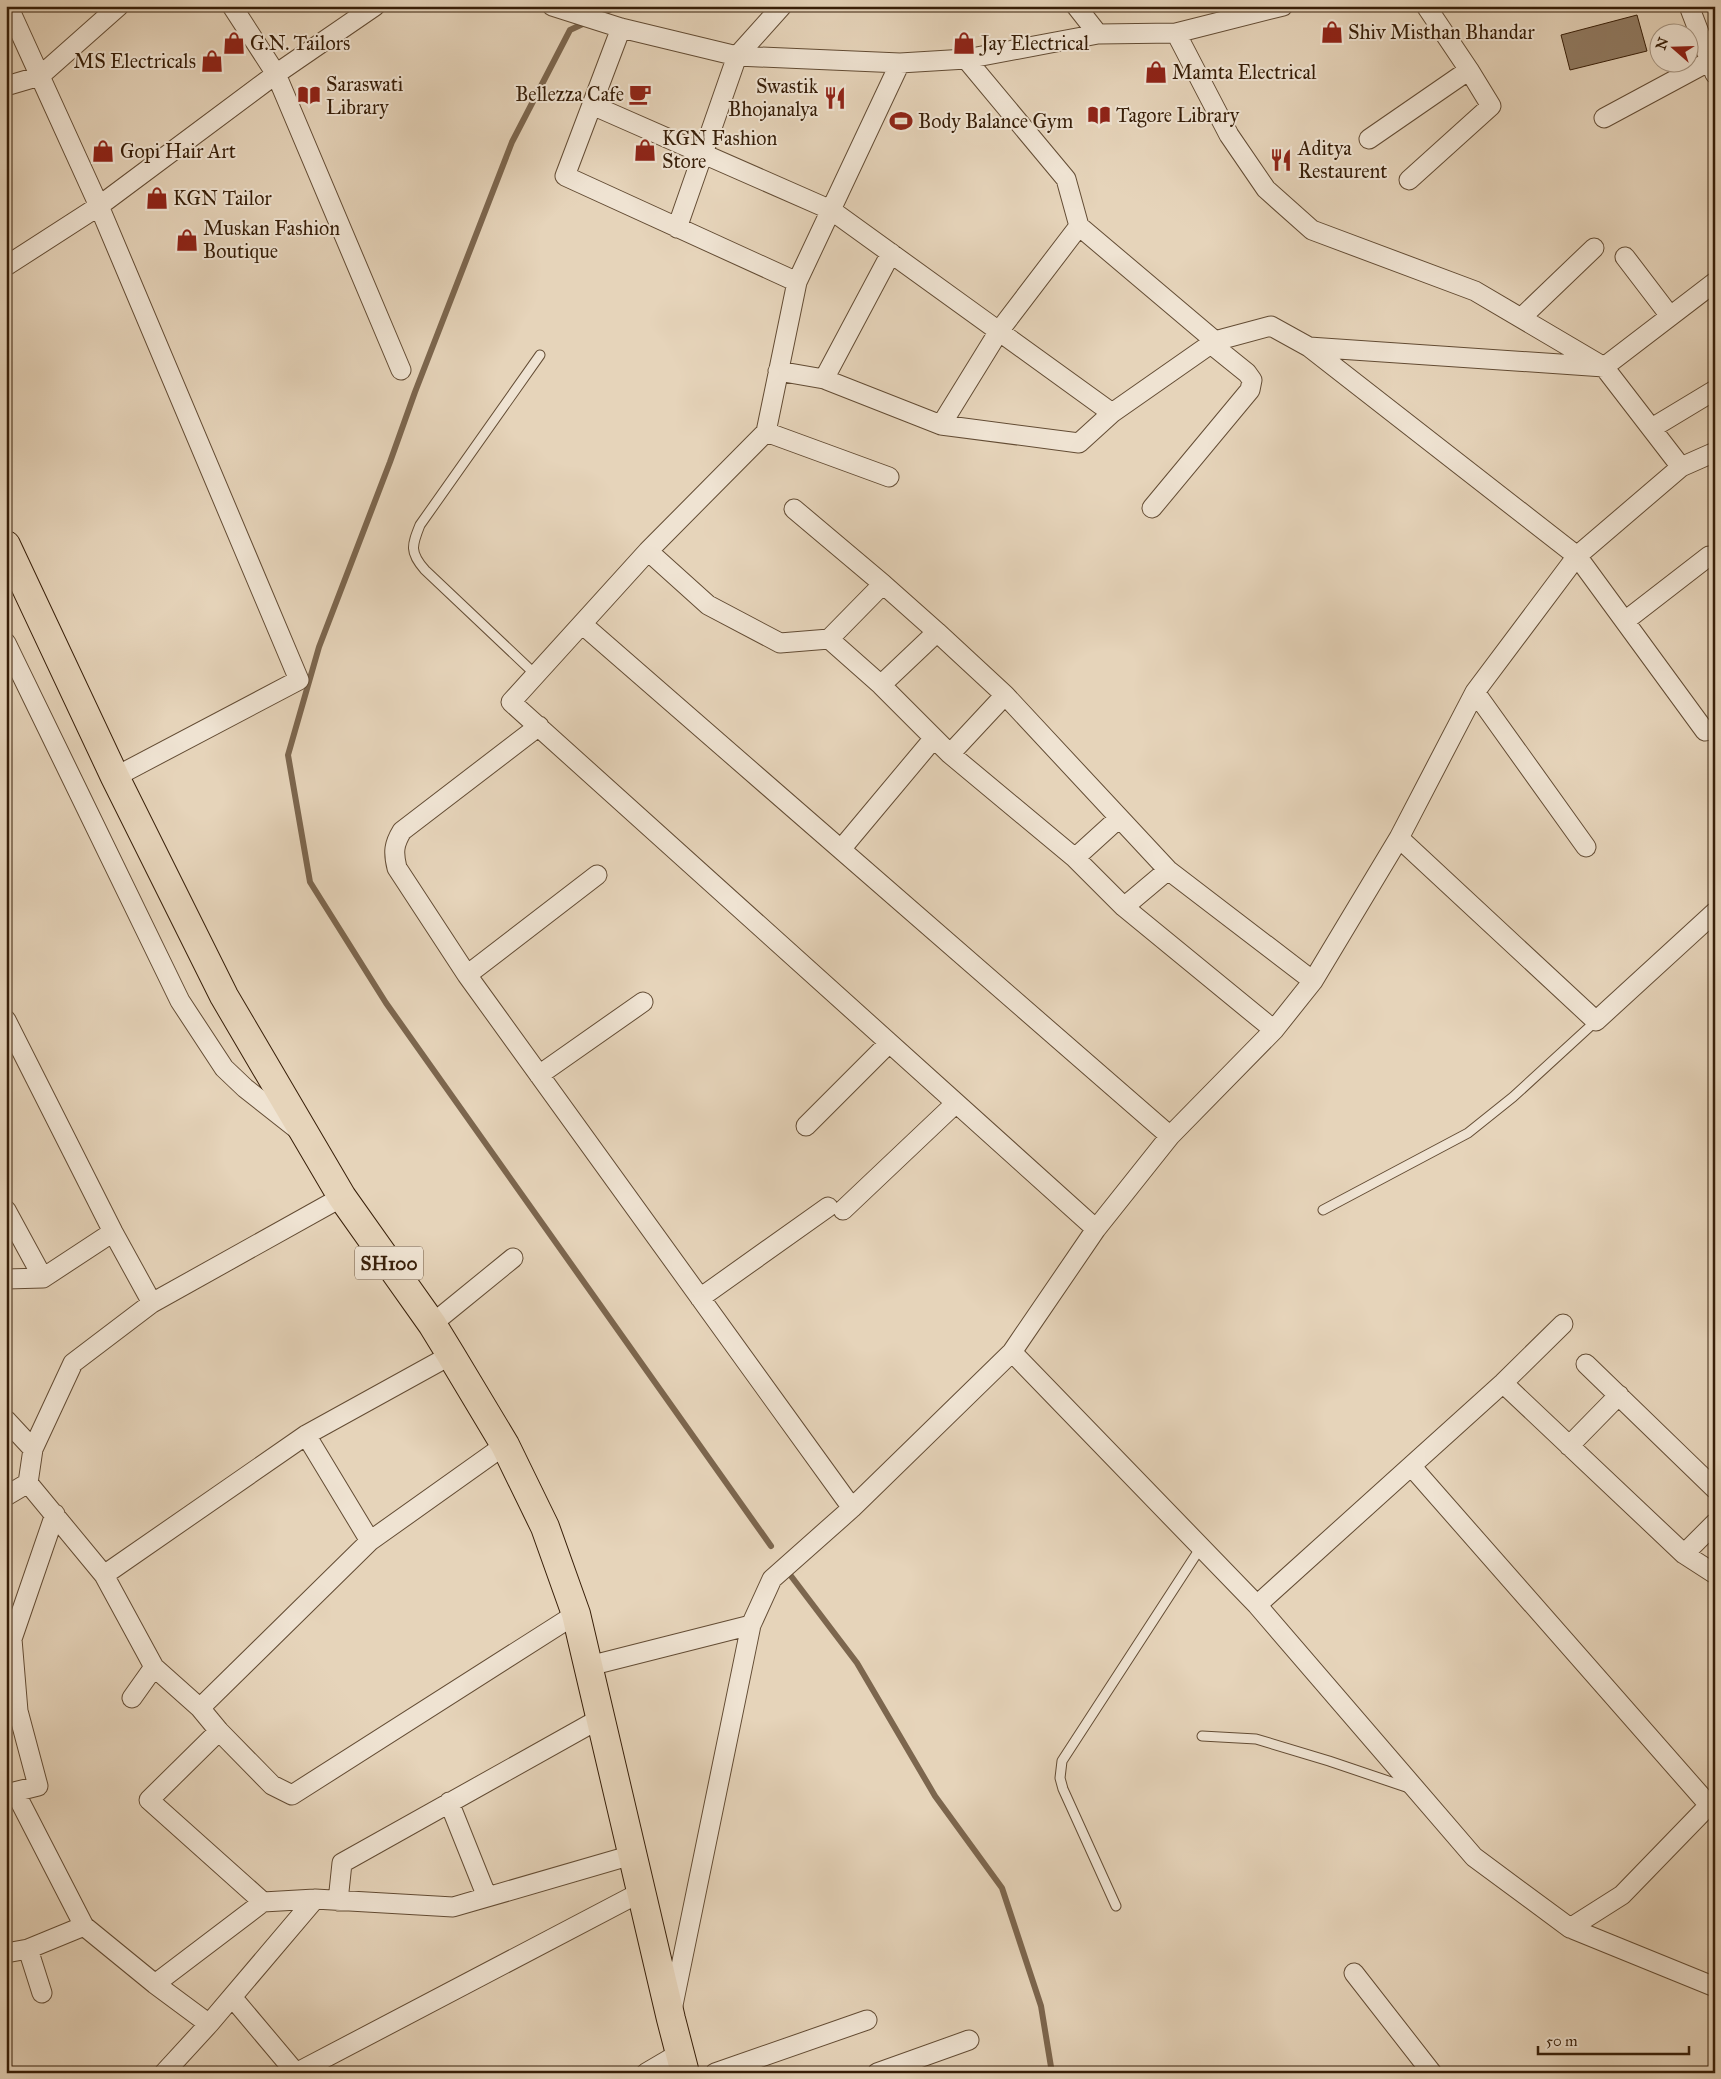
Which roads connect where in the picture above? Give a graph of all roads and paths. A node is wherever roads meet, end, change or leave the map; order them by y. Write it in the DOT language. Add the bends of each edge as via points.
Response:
graph roads {
  1 [pos="8,6"];
  2 [pos="119,6"];
  3 [pos="232,6"];
  4 [pos="375,6"];
  5 [pos="552,6"];
  6 [pos="782,6"];
  7 [pos="1076,6"];
  8 [pos="1283,6"];
  9 [pos="1426,6"];
  10 [pos="1689,6"];
  11 [pos="618,27"];
  12 [pos="1176,33"];
  13 [pos="1098,34"];
  14 [pos="737,56"];
  15 [pos="1711,58"];
  16 [pos="966,60"];
  17 [pos="900,63"];
  18 [pos="1469,70"];
  19 [pos="276,74"];
  20 [pos="40,76"];
  21 [pos="6,86"];
  22 [pos="592,105"];
  23 [pos="1604,118"];
  24 [pos="1369,139"];
  25 [pos="704,152"];
  26 [pos="1409,180"];
  27 [pos="99,206"];
  28 [pos="831,210"];
  29 [pos="1079,226"];
  30 [pos="677,228"];
  31 [pos="1594,248"];
  32 [pos="892,253"];
  33 [pos="1625,256"];
  34 [pos="6,266"];
  35 [pos="797,282"];
  36 [pos="1715,282"];
  37 [pos="1670,316"];
  38 [pos="1521,318"];
  39 [pos="999,331"];
  40 [pos="1213,343"];
  41 [pos="1309,347"];
  42 [pos="540,355"];
  43 [pos="1604,367"];
  44 [pos="401,370"];
  45 [pos="778,371"];
  46 [pos="824,379"];
  47 [pos="1715,390"];
  48 [pos="1112,413"];
  49 [pos="941,425"];
  50 [pos="1652,428"];
  51 [pos="766,432"];
  52 [pos="1715,452"];
  53 [pos="1681,467"];
  54 [pos="889,477"];
  55 [pos="1152,508"];
  56 [pos="794,509"];
  57 [pos="6,545"];
  58 [pos="648,551"];
  59 [pos="1577,556"];
  60 [pos="1709,556"];
  61 [pos="883,584"];
  62 [pos="1624,621"];
  63 [pos="582,624"];
  64 [pos="937,632"];
  65 [pos="829,639"];
  66 [pos="7,646"];
  67 [pos="536,675"];
  68 [pos="882,685"];
  69 [pos="1475,692"];
  70 [pos="1005,694"];
  71 [pos="539,726"];
  72 [pos="1705,731"];
  73 [pos="934,738"];
  74 [pos="950,754"];
  75 [pos="115,777"];
  76 [pos="1119,818"];
  77 [pos="1399,838"];
  78 [pos="1586,847"];
  79 [pos="842,848"];
  80 [pos="1075,858"];
  81 [pos="1168,870"];
  82 [pos="597,875"];
  83 [pos="1124,907"];
  84 [pos="1715,912"];
  85 [pos="466,975"];
  86 [pos="1313,981"];
  87 [pos="643,1002"];
  88 [pos="6,1020"];
  89 [pos="1596,1021"];
  90 [pos="1274,1030"];
  91 [pos="890,1043"];
  92 [pos="13,1049"];
  93 [pos="539,1075"];
  94 [pos="956,1103"];
  95 [pos="806,1126"];
  96 [pos="306,1136"];
  97 [pos="1170,1136"];
  98 [pos="342,1196"];
  99 [pos="6,1210"];
  100 [pos="1323,1210"];
  101 [pos="1096,1229"];
  102 [pos="113,1232"];
  103 [pos="512,1258"];
  104 [pos="43,1278"];
  105 [pos="6,1279"];
  106 [pos="700,1298"];
  107 [pos="152,1303"];
  108 [pos="432,1324"];
  109 [pos="1563,1324"];
  110 [pos="1012,1352"];
  111 [pos="451,1355"];
  112 [pos="1586,1364"];
  113 [pos="1503,1383"];
  114 [pos="1618,1395"];
  115 [pos="6,1420"];
  116 [pos="306,1435"];
  117 [pos="505,1445"];
  118 [pos="1569,1446"];
  119 [pos="33,1449"];
  120 [pos="1412,1466"];
  121 [pos="28,1483"];
  122 [pos="1715,1489"];
  123 [pos="6,1496"];
  124 [pos="852,1508"];
  125 [pos="55,1514"];
  126 [pos="1715,1523"];
  127 [pos="370,1541"];
  128 [pos="1201,1547"];
  129 [pos="1684,1554"];
  130 [pos="1715,1574"];
  131 [pos="104,1575"];
  132 [pos="1257,1605"];
  133 [pos="576,1614"];
  134 [pos="751,1626"];
  135 [pos="9,1638"];
  136 [pos="154,1666"];
  137 [pos="589,1666"];
  138 [pos="132,1698"];
  139 [pos="200,1708"];
  140 [pos="12,1711"];
  141 [pos="601,1718"];
  142 [pos="219,1731"];
  143 [pos="1202,1736"];
  144 [pos="1417,1790"];
  145 [pos="11,1793"];
  146 [pos="449,1802"];
  147 [pos="1712,1802"];
  148 [pos="632,1855"];
  149 [pos="641,1892"];
  150 [pos="487,1897"];
  151 [pos="315,1899"];
  152 [pos="338,1901"];
  153 [pos="263,1902"];
  154 [pos="1116,1906"];
  155 [pos="84,1926"];
  156 [pos="1570,1928"];
  157 [pos="28,1949"];
  158 [pos="6,1954"];
  159 [pos="1354,1973"];
  160 [pos="155,1984"];
  161 [pos="1715,1987"];
  162 [pos="42,1993"];
  163 [pos="232,1997"];
  164 [pos="671,2019"];
  165 [pos="868,2020"];
  166 [pos="209,2024"];
  167 [pos="969,2040"];
  168 [pos="682,2063"];
  169 [pos="164,2073"];
  170 [pos="296,2073"];
  171 [pos="646,2073"];
  172 [pos="715,2073"];
  173 [pos="877,2073"];
  174 [pos="1432,2073"];
  1 -- 20 [label="street"];
  2 -- 20 [label="street"];
  3 -- 19 [label="street"];
  4 -- 19 [label="street"];
  5 -- 11 [label="street"];
  6 -- 14 [label="street"];
  7 -- 13 [label="street"];
  8 -- 12 [label="street"];
  9 -- 18 [label="street"];
  10 -- 15 [label="street"];
  11 -- 14 [label="street"];
  11 -- 22 [label="street"];
  12 -- 13 [label="street"];
  12 -- 38 [label="street" via="1229,135 1266,189 1312,230 1475,291"];
  13 -- 16 [label="street"];
  14 -- 17 [label="street"];
  14 -- 25 [label="street"];
  15 -- 23 [label="street"];
  16 -- 17 [label="street"];
  16 -- 29 [label="street" via="1066,179"];
  17 -- 28 [label="street"];
  18 -- 24 [label="street"];
  18 -- 26 [label="street" via="1491,106"];
  19 -- 27 [label="street"];
  19 -- 44 [label="street"];
  20 -- 21 [label="street"];
  20 -- 27 [label="street"];
  22 -- 25 [label="street"];
  22 -- 30 [label="street" via="566,176"];
  25 -- 28 [label="street"];
  25 -- 30 [label="street"];
  27 -- 34 [label="street"];
  27 -- 75 [label="street" via="299,680"];
  28 -- 32 [label="street"];
  28 -- 35 [label="street"];
  29 -- 39 [label="street"];
  29 -- 40 [label="street"];
  30 -- 35 [label="street"];
  31 -- 38 [label="street"];
  32 -- 39 [label="street"];
  32 -- 46 [label="street"];
  33 -- 37 [label="street"];
  35 -- 45 [label="street"];
  36 -- 37 [label="street"];
  37 -- 43 [label="street"];
  38 -- 43 [label="street"];
  39 -- 48 [label="street"];
  39 -- 49 [label="street"];
  40 -- 41 [label="street" via="1271,326"];
  40 -- 48 [label="street"];
  40 -- 55 [label="street" via="1247,373 1252,380 1250,390"];
  41 -- 43 [label="street"];
  41 -- 59 [label="street"];
  42 -- 67 [label="lane" via="420,525 412,549 425,570"];
  43 -- 50 [label="street"];
  45 -- 46 [label="street"];
  45 -- 51 [label="street"];
  46 -- 49 [label="street"];
  47 -- 50 [label="street"];
  48 -- 49 [label="street" via="1079,443"];
  50 -- 53 [label="street"];
  51 -- 54 [label="street"];
  51 -- 58 [label="street"];
  52 -- 53 [label="street"];
  53 -- 59 [label="street"];
  56 -- 61 [label="street"];
  57 -- 75 [label="main road, SH100"];
  58 -- 63 [label="street"];
  58 -- 65 [label="street" via="708,605 780,643"];
  59 -- 62 [label="street"];
  59 -- 69 [label="street"];
  60 -- 62 [label="street"];
  61 -- 64 [label="street"];
  61 -- 65 [label="street"];
  62 -- 72 [label="street"];
  63 -- 67 [label="street"];
  63 -- 79 [label="street"];
  64 -- 68 [label="street"];
  64 -- 70 [label="street"];
  65 -- 68 [label="street"];
  66 -- 96 [label="street" via="180,1001 224,1068"];
  67 -- 71 [label="street" via="511,702"];
  68 -- 73 [label="street"];
  69 -- 77 [label="street"];
  69 -- 78 [label="street"];
  70 -- 74 [label="street"];
  70 -- 76 [label="street"];
  71 -- 85 [label="street" via="402,831 395,842 393,854 397,868"];
  71 -- 91 [label="street"];
  73 -- 74 [label="street"];
  73 -- 79 [label="street"];
  74 -- 80 [label="street"];
  75 -- 96 [label="main road, SH100" via="224,996"];
  76 -- 80 [label="street"];
  76 -- 81 [label="street"];
  77 -- 86 [label="street"];
  77 -- 89 [label="street"];
  79 -- 97 [label="street"];
  80 -- 83 [label="street"];
  81 -- 83 [label="street"];
  81 -- 86 [label="street"];
  82 -- 85 [label="street"];
  83 -- 90 [label="street"];
  84 -- 89 [label="street"];
  85 -- 93 [label="street"];
  86 -- 90 [label="street"];
  87 -- 93 [label="street"];
  88 -- 92 [label="street"];
  89 -- 100 [label="lane" via="1513,1097 1468,1133"];
  90 -- 97 [label="street"];
  91 -- 94 [label="street"];
  91 -- 95 [label="street"];
  92 -- 102 [label="street"];
  93 -- 106 [label="street"];
  94 -- 101 [label="street"];
  94 -- 106 [label="street" via="836,1209"];
  96 -- 98 [label="main road, SH100"];
  97 -- 101 [label="street"];
  98 -- 107 [label="street"];
  98 -- 108 [label="main road, SH100"];
  99 -- 104 [label="street"];
  101 -- 110 [label="street"];
  102 -- 104 [label="street"];
  102 -- 107 [label="street"];
  103 -- 108 [label="street"];
  104 -- 105 [label="street"];
  106 -- 124 [label="street"];
  107 -- 119 [label="street" via="73,1363"];
  108 -- 111 [label="main road, SH100"];
  109 -- 113 [label="street"];
  110 -- 124 [label="street"];
  110 -- 128 [label="street"];
  111 -- 116 [label="street"];
  111 -- 117 [label="main road, SH100"];
  112 -- 114 [label="street"];
  113 -- 118 [label="street"];
  113 -- 120 [label="street"];
  114 -- 118 [label="street"];
  114 -- 122 [label="street"];
  115 -- 119 [label="street"];
  116 -- 127 [label="street"];
  116 -- 131 [label="street"];
  117 -- 127 [label="street"];
  117 -- 133 [label="main road, SH100" via="545,1527"];
  118 -- 129 [label="street"];
  119 -- 121 [label="street"];
  120 -- 132 [label="street"];
  120 -- 147 [label="street"];
  121 -- 123 [label="street"];
  121 -- 125 [label="street"];
  124 -- 134 [label="street" via="772,1579"];
  125 -- 131 [label="street"];
  125 -- 135 [label="street"];
  126 -- 129 [label="street"];
  127 -- 139 [label="street"];
  128 -- 132 [label="street"];
  128 -- 154 [label="lane" via="1067,1752 1060,1770 1064,1789"];
  129 -- 130 [label="street"];
  131 -- 136 [label="street"];
  132 -- 144 [label="street"];
  133 -- 137 [label="main road, SH100"];
  133 -- 142 [label="street" via="292,1795 272,1785"];
  134 -- 137 [label="street"];
  134 -- 164 [label="street"];
  135 -- 140 [label="street"];
  136 -- 138 [label="street"];
  136 -- 139 [label="street"];
  137 -- 141 [label="main road, SH100"];
  139 -- 142 [label="street"];
  140 -- 145 [label="street" via="38,1786"];
  141 -- 146 [label="street"];
  141 -- 148 [label="main road, SH100"];
  142 -- 153 [label="street" via="149,1800"];
  143 -- 144 [label="lane" via="1256,1740"];
  144 -- 156 [label="street" via="1474,1857"];
  145 -- 155 [label="street"];
  146 -- 150 [label="street"];
  146 -- 152 [label="street" via="342,1862"];
  147 -- 156 [label="street" via="1622,1895"];
  148 -- 149 [label="main road, SH100"];
  148 -- 150 [label="street"];
  149 -- 164 [label="main road, SH100"];
  149 -- 170 [label="street"];
  150 -- 152 [label="street" via="453,1907"];
  151 -- 152 [label="street"];
  151 -- 153 [label="street"];
  151 -- 163 [label="street"];
  153 -- 160 [label="street"];
  155 -- 157 [label="street"];
  155 -- 160 [label="street"];
  156 -- 161 [label="street"];
  157 -- 158 [label="street"];
  157 -- 162 [label="street"];
  159 -- 174 [label="street"];
  160 -- 166 [label="street"];
  163 -- 166 [label="street"];
  163 -- 170 [label="street"];
  164 -- 168 [label="main road, SH100"];
  165 -- 172 [label="street"];
  166 -- 169 [label="street"];
  167 -- 173 [label="street"];
  168 -- 171 [label="street"];
}
